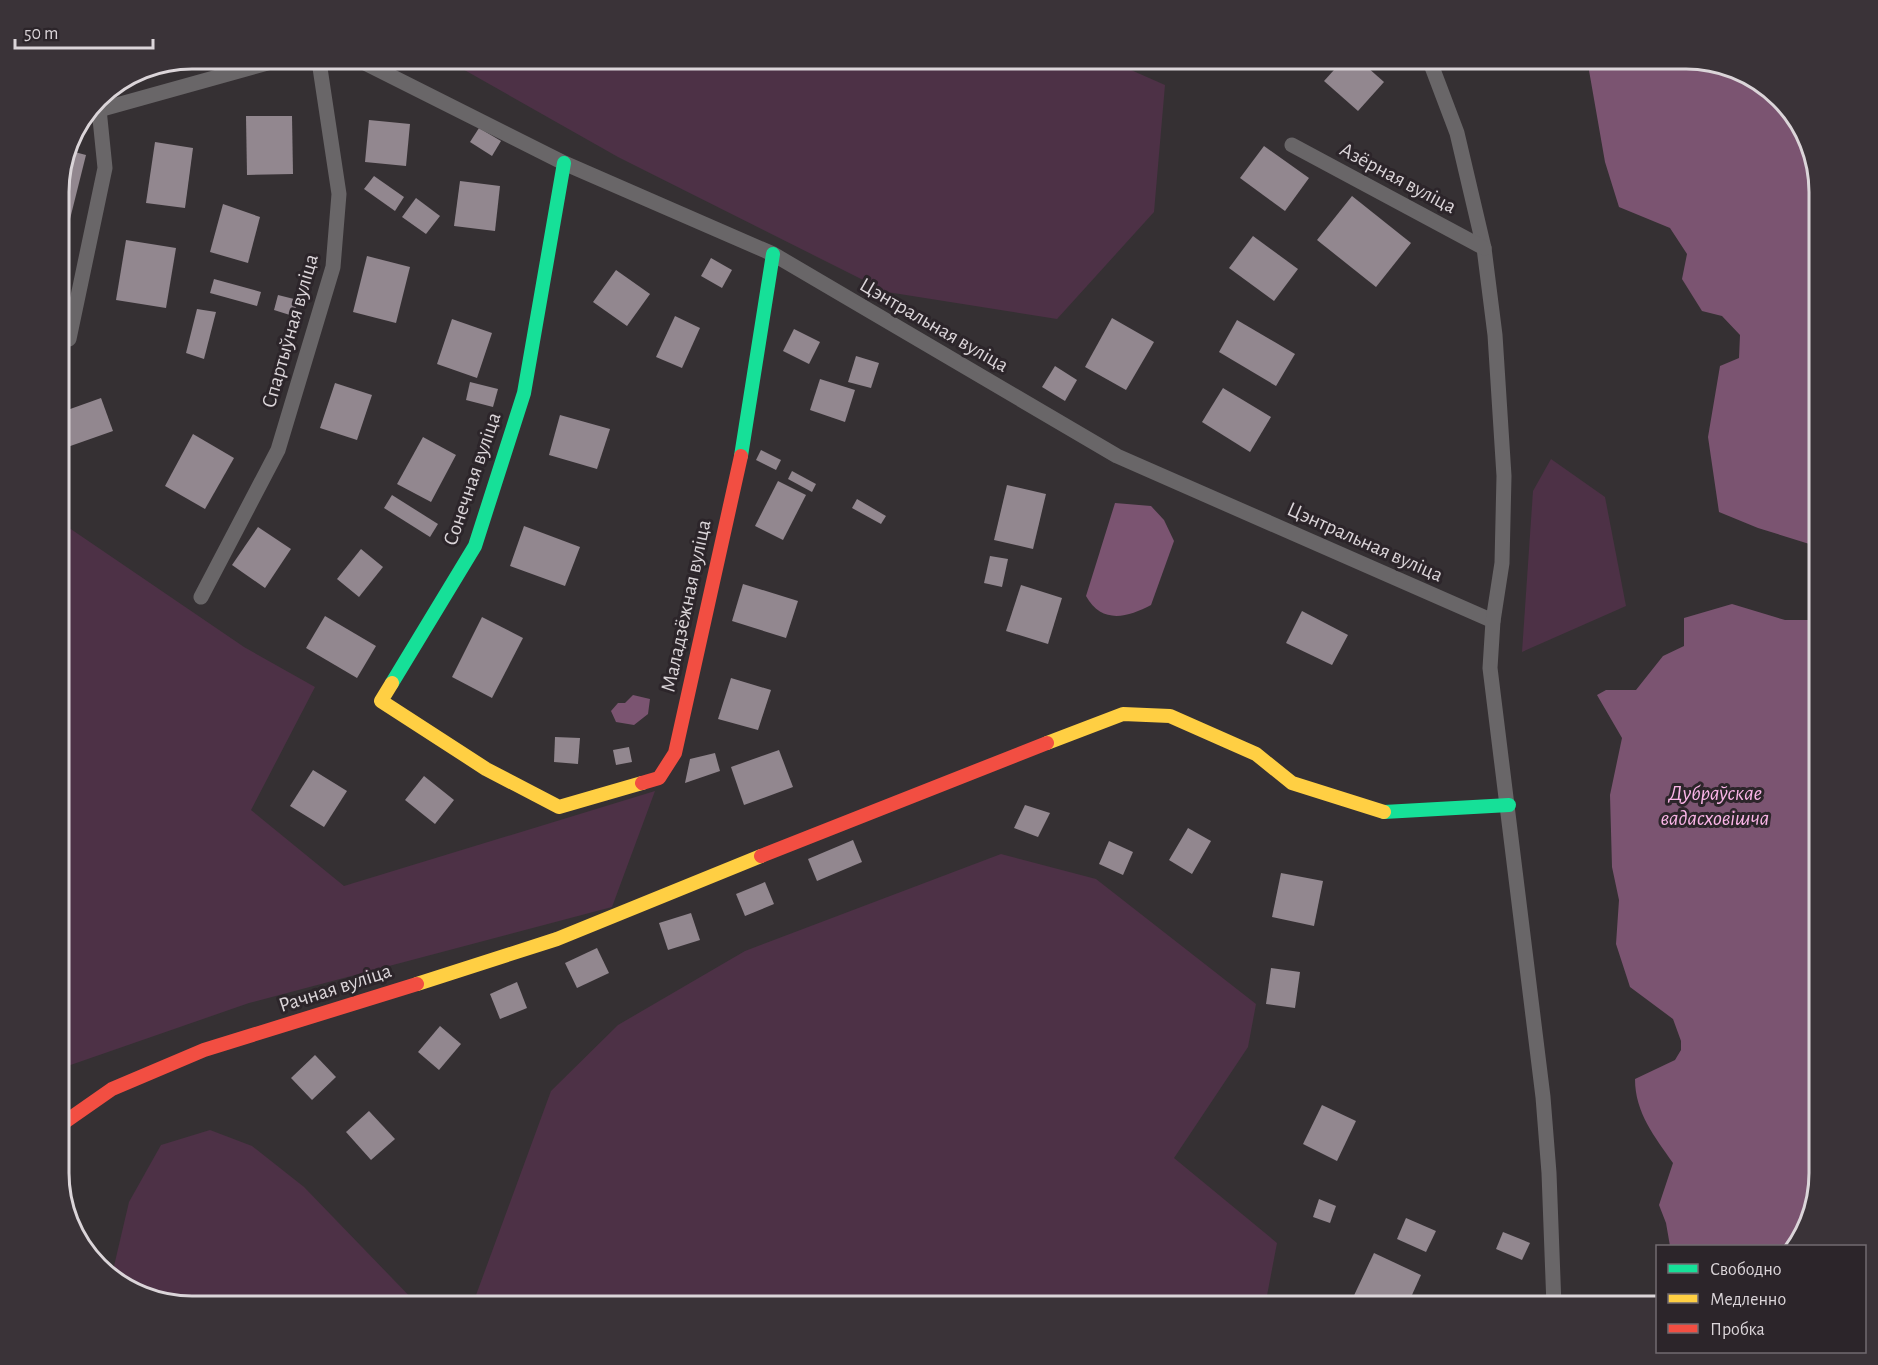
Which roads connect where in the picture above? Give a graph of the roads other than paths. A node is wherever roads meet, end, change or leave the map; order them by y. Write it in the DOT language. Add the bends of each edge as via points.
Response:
graph roads {
  1 [pos="243,69"];
  2 [pos="320,69"];
  3 [pos="379,69"];
  4 [pos="1433,69"];
  5 [pos="102,109"];
  6 [pos="94,117"];
  7 [pos="1292,145"];
  8 [pos="564,163"];
  9 [pos="1484,248"];
  10 [pos="773,254"];
  11 [pos="69,339"];
  12 [pos="201,597"];
  13 [pos="1493,621"];
  14 [pos="486,769"];
  15 [pos="1509,805"];
  16 [pos="69,1119"];
  17 [pos="1554,1296"];
  1 -- 5 [label="street"];
  2 -- 12 [label="street, Спартыўная вуліца" via="339,194 333,267 278,450"];
  3 -- 8 [label="street, Цэнтральная вуліца"];
  4 -- 9 [label="street" via="1456,133"];
  6 -- 11 [label="street" via="105,168"];
  7 -- 9 [label="street, Азёрная вуліца"];
  8 -- 10 [label="street, Цэнтральная вуліца"];
  8 -- 14 [label="street, Сонечная вуліца" via="524,393 475,546 381,701"];
  9 -- 13 [label="street" via="1495,336 1504,477 1502,563"];
  10 -- 13 [label="street, Цэнтральная вуліца" via="1117,456"];
  10 -- 14 [label="street, Маладзёжная вуліца" via="742,451 675,753 659,778 559,807"];
  13 -- 15 [label="street" via="1490,668 1494,718"];
  15 -- 16 [label="street, Рачная вуліца" via="1382,812 1292,783 1256,754 1170,716 1123,714 534,946 204,1050 112,1089"];
  15 -- 17 [label="street" via="1550,1173"];
}
